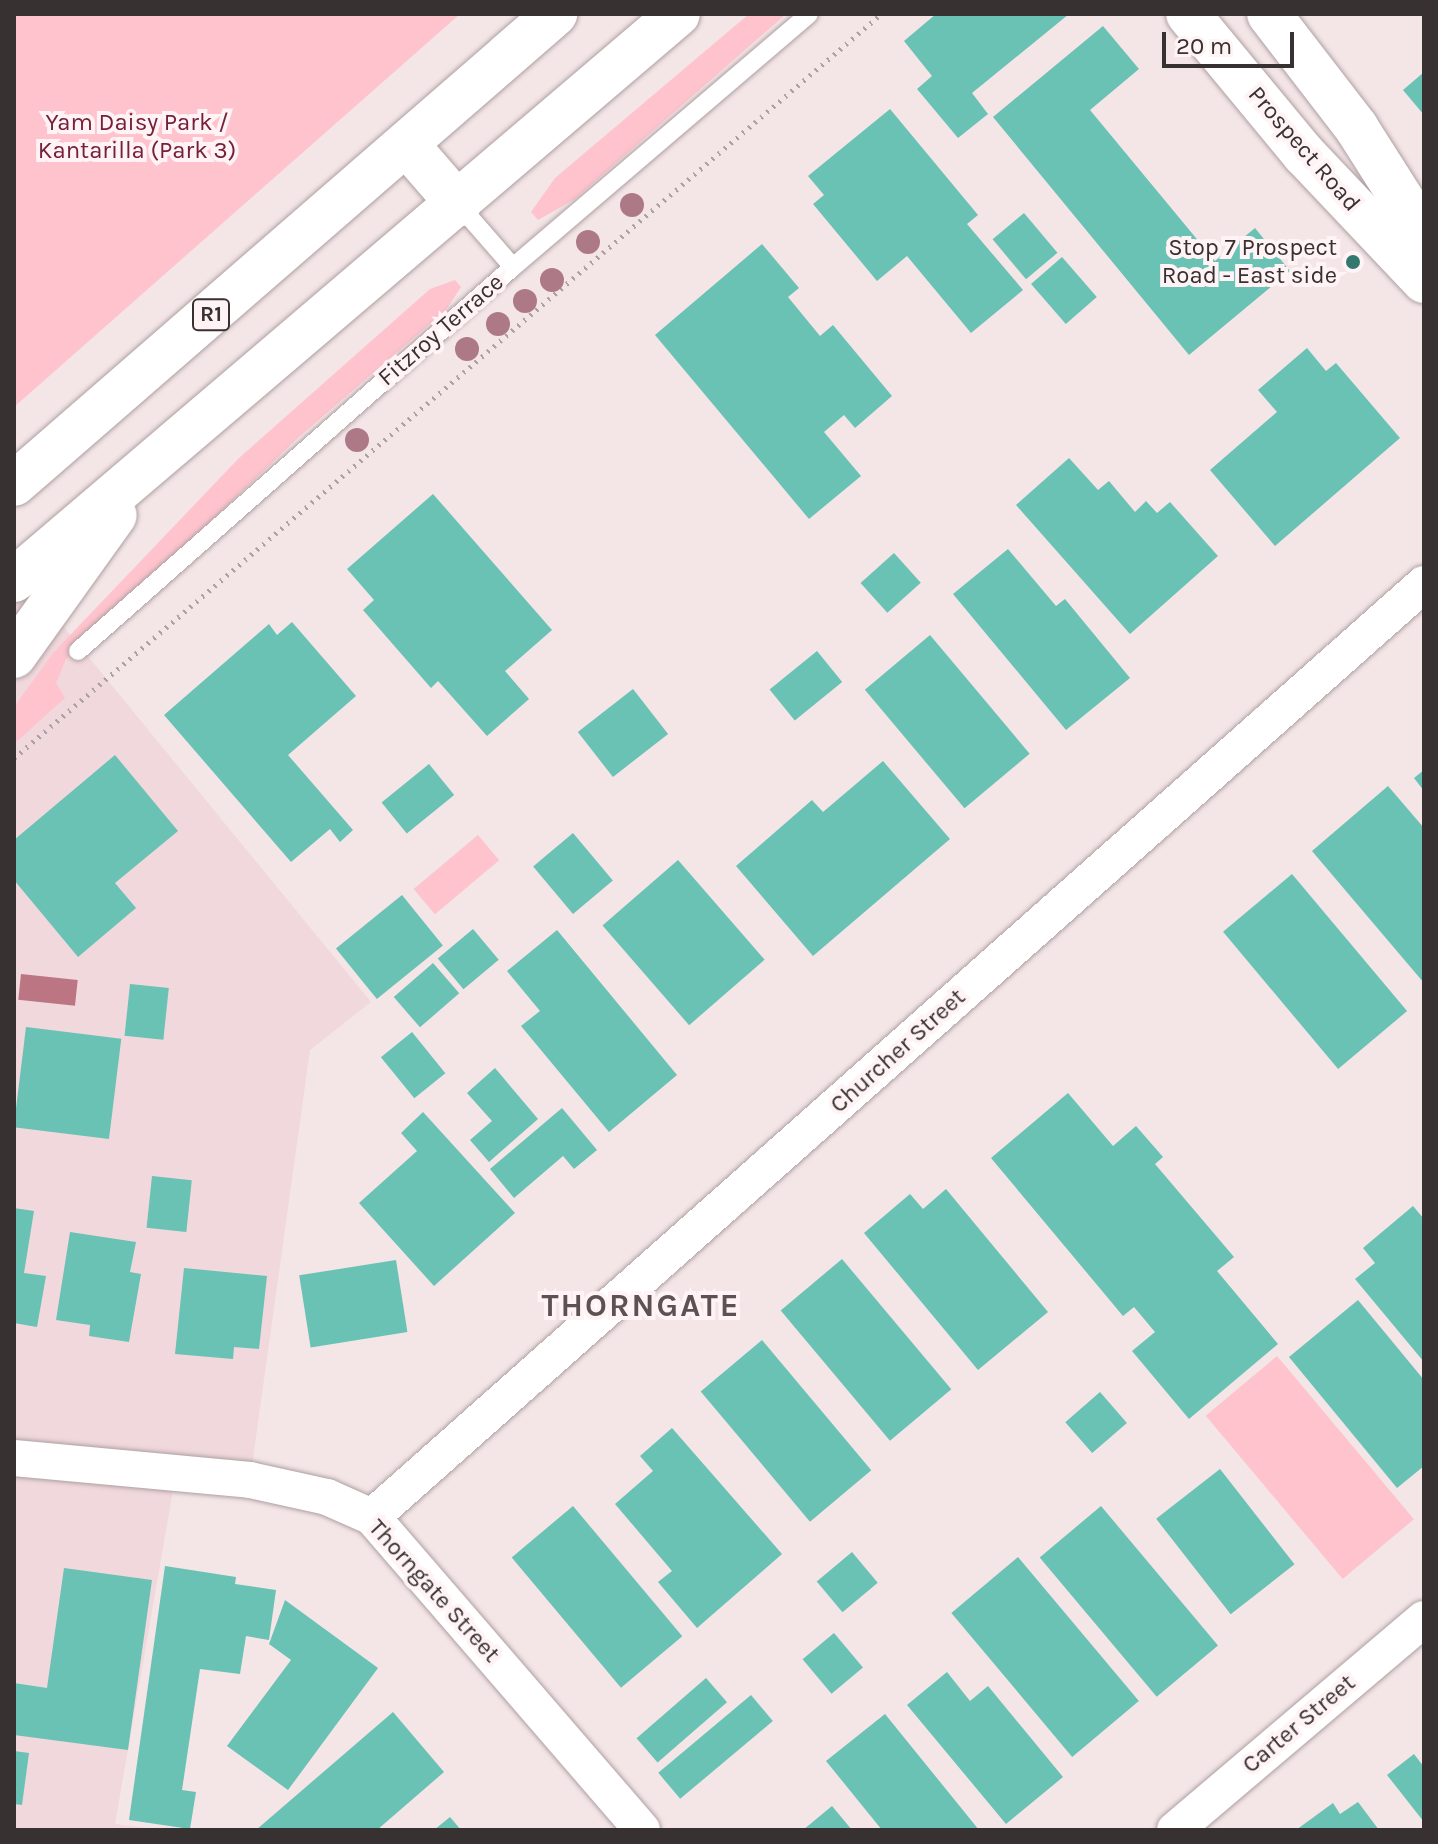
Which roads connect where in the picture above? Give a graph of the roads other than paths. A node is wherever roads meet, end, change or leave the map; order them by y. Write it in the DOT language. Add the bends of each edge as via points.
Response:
graph roads {
  1 [pos="555,14"];
  2 [pos="678,14"];
  3 [pos="809,14"];
  4 [pos="1188,14"];
  5 [pos="1269,14"];
  6 [pos="407,145"];
  7 [pos="459,205"];
  8 [pos="1424,234"];
  9 [pos="513,267"];
  10 [pos="1424,281"];
  11 [pos="153,461"];
  12 [pos="14,484"];
  13 [pos="14,580"];
  14 [pos="1424,584"];
  15 [pos="78,651"];
  16 [pos="14,656"];
  17 [pos="14,1458"];
  18 [pos="372,1517"];
  19 [pos="1424,1619"];
  20 [pos="642,1830"];
  21 [pos="1175,1830"];
  1 -- 6 [label="main road, R1"];
  2 -- 7 [label="main road"];
  3 -- 9 [label="lane, Fitzroy Terrace"];
  4 -- 10 [label="main road, Prospect Road" via="1304,154"];
  5 -- 8 [label="main road, Prospect Road" via="1356,127"];
  6 -- 7 [label="main road"];
  6 -- 12 [label="main road, R1"];
  7 -- 9 [label="lane"];
  7 -- 11 [label="main road"];
  9 -- 15 [label="lane, Fitzroy Terrace"];
  11 -- 13 [label="main road"];
  11 -- 16 [label="main road"];
  14 -- 18 [label="street, Churcher Street"];
  17 -- 18 [label="street, Thorngate Street" via="250,1480 327,1497"];
  18 -- 20 [label="street, Thorngate Street"];
  19 -- 21 [label="street, Carter Street"];
}
